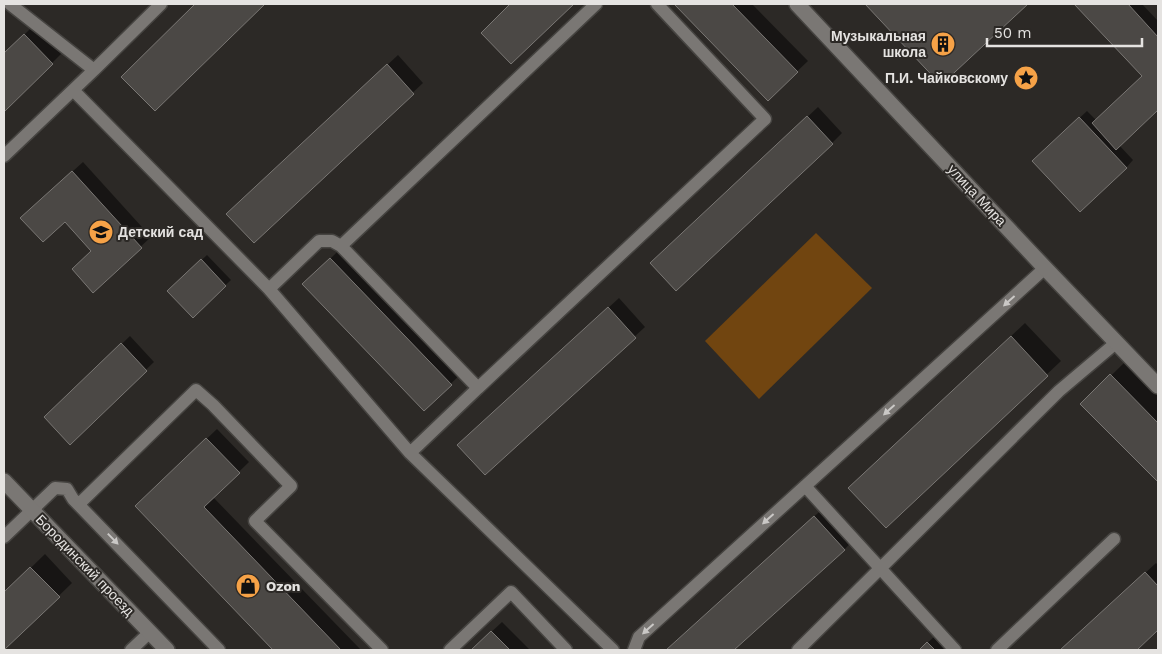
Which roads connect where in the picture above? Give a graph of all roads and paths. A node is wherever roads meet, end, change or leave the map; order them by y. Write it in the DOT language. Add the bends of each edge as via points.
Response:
graph roads {
  1 [pos="161,4"];
  2 [pos="596,4"];
  3 [pos="657,4"];
  4 [pos="797,4"];
  5 [pos="9,8"];
  6 [pos="94,70"];
  7 [pos="73,90"];
  8 [pos="4,156"];
  9 [pos="341,246"];
  10 [pos="1045,268"];
  11 [pos="269,289"];
  12 [pos="1117,342"];
  13 [pos="1158,386"];
  14 [pos="478,388"];
  15 [pos="410,452"];
  16 [pos="4,481"];
  17 [pos="804,486"];
  18 [pos="79,504"];
  19 [pos="32,509"];
  20 [pos="4,537"];
  21 [pos="1114,538"];
  22 [pos="881,569"];
  23 [pos="149,633"];
  24 [pos="131,650"];
  25 [pos="167,650"];
  26 [pos="219,650"];
  27 [pos="382,650"];
  28 [pos="450,650"];
  29 [pos="566,650"];
  30 [pos="613,650"];
  31 [pos="634,650"];
  32 [pos="798,650"];
  33 [pos="955,650"];
  34 [pos="997,650"];
  1 -- 6 [label="lane"];
  2 -- 9 [label="lane"];
  3 -- 14 [label="lane" via="765,119"];
  4 -- 10 [label="street, улица Мира"];
  5 -- 6 [label="lane"];
  6 -- 7 [label="lane"];
  7 -- 8 [label="lane"];
  7 -- 11 [label="lane"];
  9 -- 11 [label="lane" via="332,241 319,241"];
  9 -- 14 [label="lane"];
  10 -- 12 [label="street, улица Мира"];
  10 -- 17 [label="lane, one-way"];
  11 -- 15 [label="lane"];
  12 -- 13 [label="street, улица Мира"];
  12 -- 22 [label="lane" via="1059,392"];
  14 -- 15 [label="lane"];
  15 -- 30 [label="lane"];
  16 -- 19 [label="street, Бородинский проезд"];
  17 -- 22 [label="lane"];
  17 -- 31 [label="lane, one-way" via="639,637"];
  18 -- 19 [label="lane" via="68,490 55,488"];
  18 -- 26 [label="lane, one-way"];
  18 -- 27 [label="lane" via="196,390 291,486 255,521"];
  19 -- 20 [label="lane"];
  19 -- 23 [label="street, Бородинский проезд"];
  21 -- 34 [label="lane"];
  22 -- 32 [label="lane"];
  22 -- 33 [label="lane"];
  23 -- 24 [label="lane"];
  23 -- 25 [label="street, Бородинский проезд"];
  28 -- 29 [label="lane" via="511,592"];
}
